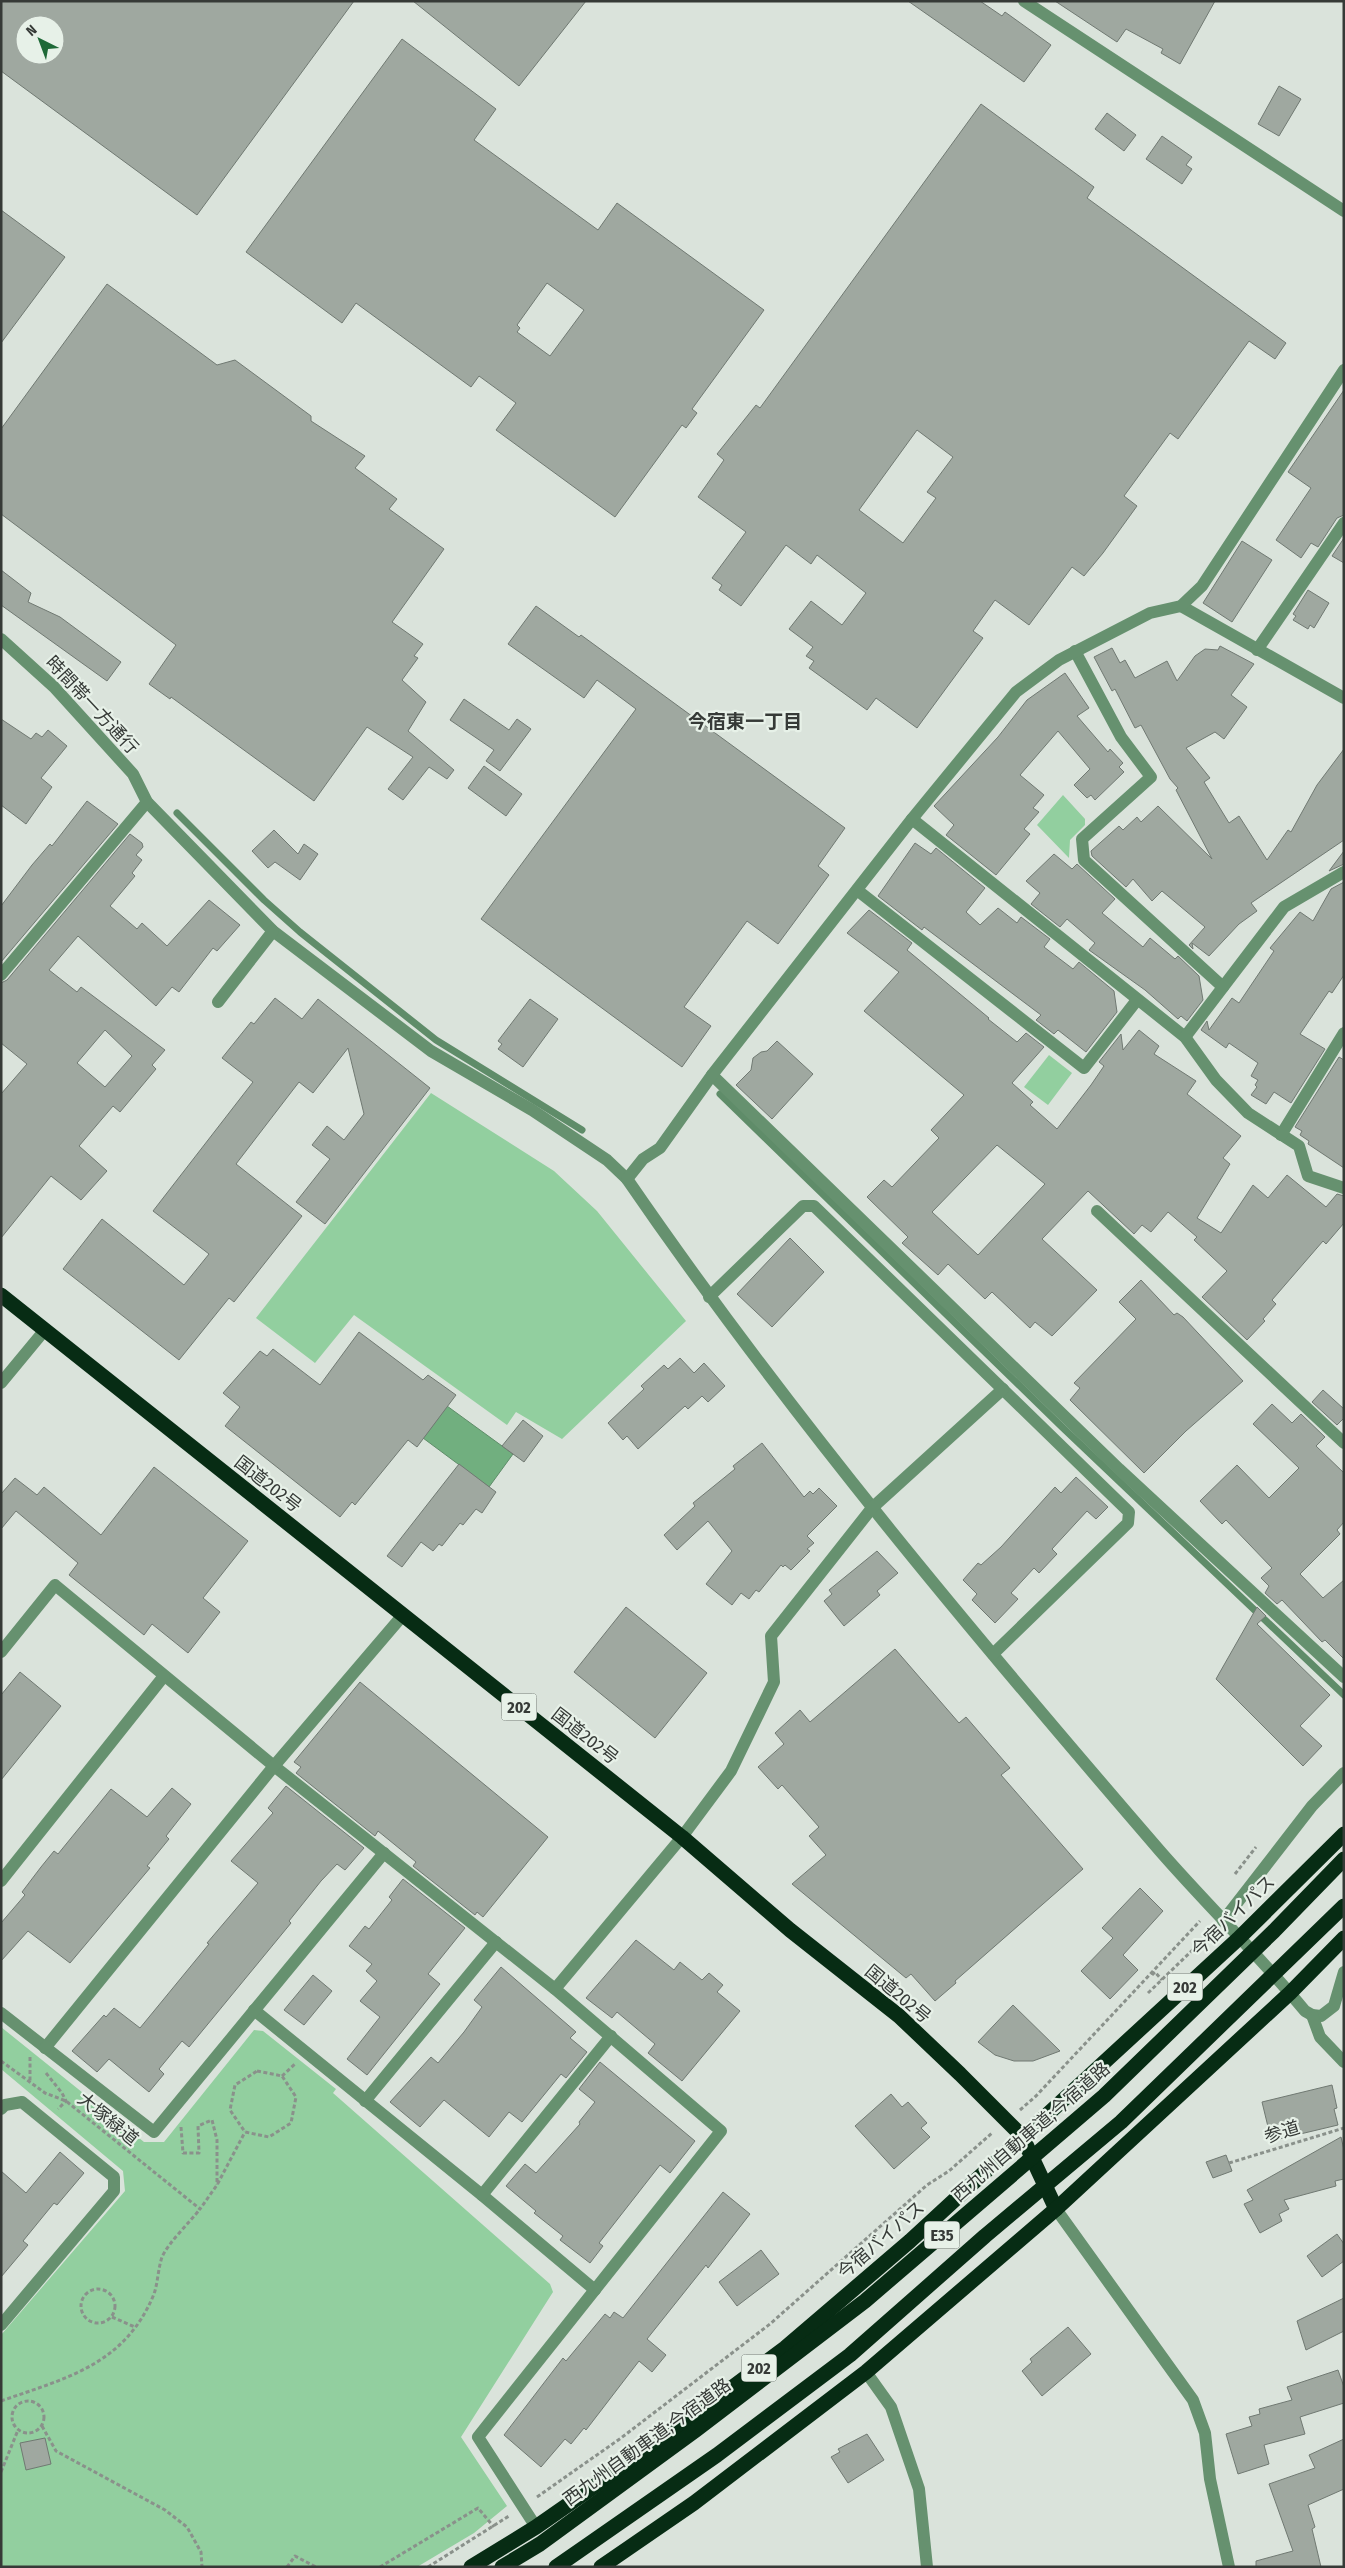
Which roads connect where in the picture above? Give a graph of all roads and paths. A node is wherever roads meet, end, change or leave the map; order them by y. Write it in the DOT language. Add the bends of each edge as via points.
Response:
graph roads {
  1 [pos="1024,1"];
  2 [pos="1344,211"];
  3 [pos="1344,370"];
  4 [pos="1344,523"];
  5 [pos="1181,606"];
  6 [pos="1,639"];
  7 [pos="1257,650"];
  8 [pos="1075,651"];
  9 [pos="1344,698"];
  10 [pos="147,802"];
  11 [pos="912,819"];
  12 [pos="1344,872"];
  13 [pos="857,890"];
  14 [pos="274,931"];
  15 [pos="1,975"];
  16 [pos="1223,987"];
  17 [pos="1137,1000"];
  18 [pos="218,1002"];
  19 [pos="1344,1033"];
  20 [pos="1185,1037"];
  21 [pos="712,1074"];
  22 [pos="1281,1136"];
  23 [pos="628,1179"];
  24 [pos="1344,1188"];
  25 [pos="1097,1211"];
  26 [pos="1,1295"];
  27 [pos="709,1296"];
  28 [pos="44,1331"];
  29 [pos="1,1383"];
  30 [pos="1003,1389"];
  31 [pos="1344,1443"];
  32 [pos="872,1508"];
  33 [pos="403,1615"];
  34 [pos="1,1652"];
  35 [pos="994,1654"];
  36 [pos="164,1676"];
  37 [pos="1344,1677"];
  38 [pos="274,1766"];
  39 [pos="1344,1773"];
  40 [pos="1344,1834"];
  41 [pos="682,1837"];
  42 [pos="1260,1843"];
  43 [pos="384,1853"];
  44 [pos="1344,1859"];
  45 [pos="1231,1879"];
  46 [pos="1,1881"];
  47 [pos="1344,1906"];
  48 [pos="1212,1908"];
  49 [pos="1223,1921"];
  50 [pos="1344,1938"];
  51 [pos="1238,1939"];
  52 [pos="496,1942"];
  53 [pos="1344,1972"];
  54 [pos="1162,1980"];
  55 [pos="555,1989"];
  56 [pos="1290,1993"];
  57 [pos="1121,2006"];
  58 [pos="254,2010"];
  59 [pos="1,2013"];
  60 [pos="1312,2015"];
  61 [pos="611,2036"];
  62 [pos="45,2048"];
  63 [pos="23,2051"];
  64 [pos="30,2056"];
  65 [pos="1,2061"];
  66 [pos="36,2062"];
  67 [pos="1344,2062"];
  68 [pos="42,2068"];
  69 [pos="290,2069"];
  70 [pos="282,2076"];
  71 [pos="30,2084"];
  72 [pos="365,2101"];
  73 [pos="66,2102"];
  74 [pos="1,2109"];
  75 [pos="169,2114"];
  76 [pos="46,2121"];
  77 [pos="1006,2121"];
  78 [pos="1344,2128"];
  79 [pos="245,2132"];
  80 [pos="1022,2136"];
  81 [pos="1229,2163"];
  82 [pos="218,2185"];
  83 [pos="482,2195"];
  84 [pos="200,2209"];
  85 [pos="1056,2209"];
  86 [pos="595,2290"];
  87 [pos="112,2317"];
  88 [pos="1,2325"];
  89 [pos="136,2327"];
  90 [pos="866,2372"];
  91 [pos="22,2394"];
  92 [pos="1,2401"];
  93 [pos="25,2401"];
  94 [pos="42,2426"];
  95 [pos="18,2430"];
  96 [pos="1,2472"];
  97 [pos="523,2507"];
  98 [pos="494,2526"];
  99 [pos="536,2526"];
  100 [pos="507,2545"];
  101 [pos="202,2567"];
  102 [pos="287,2567"];
  103 [pos="316,2567"];
  104 [pos="380,2567"];
  105 [pos="428,2567"];
  106 [pos="471,2567"];
  107 [pos="502,2567"];
  108 [pos="556,2567"];
  109 [pos="601,2567"];
  110 [pos="927,2567"];
  111 [pos="1229,2567"];
  1 -- 2 [label="street"];
  3 -- 5 [label="street" via="1202,586"];
  4 -- 7 [label="street"];
  5 -- 7 [label="street"];
  5 -- 8 [label="street" via="1150,613"];
  6 -- 10 [label="street, 時間帯一方通行" via="54,687 133,774"];
  7 -- 9 [label="street"];
  8 -- 11 [label="street" via="1016,692"];
  8 -- 16 [label="street" via="1121,737 1151,777 1082,839 1084,860"];
  10 -- 14 [label="street, 時間帯一方通行"];
  10 -- 15 [label="street"];
  11 -- 13 [label="street"];
  11 -- 17 [label="street"];
  12 -- 16 [label="street" via="1284,907"];
  13 -- 17 [label="street" via="1084,1068"];
  13 -- 21 [label="street"];
  14 -- 18 [label="street"];
  14 -- 23 [label="street, 時間帯一方通行" via="431,1051 532,1110 607,1160"];
  16 -- 20 [label="street"];
  17 -- 20 [label="street"];
  19 -- 22 [label="street"];
  20 -- 22 [label="street" via="1216,1080 1248,1113"];
  21 -- 23 [label="street" via="660,1148 643,1159"];
  21 -- 37 [label="street" via="1119,1469"];
  22 -- 24 [label="street" via="1299,1146 1308,1176"];
  23 -- 27 [label="street, 時間帯一方通行"];
  25 -- 31 [label="street"];
  26 -- 28 [label="highway, 国道202号 / 202"];
  27 -- 30 [label="street" via="803,1206 814,1206"];
  27 -- 32 [label="street, 時間帯一方通行"];
  28 -- 29 [label="street"];
  28 -- 33 [label="highway, 国道202号 / 202"];
  30 -- 32 [label="street"];
  30 -- 35 [label="street" via="1129,1512 1128,1524"];
  32 -- 35 [label="street, 時間帯一方通行"];
  32 -- 41 [label="street" via="772,1636 774,1682 731,1771"];
  33 -- 38 [label="street"];
  33 -- 41 [label="highway, 国道202号 / 202"];
  34 -- 36 [label="street" via="55,1585"];
  35 -- 48 [label="street, 時間帯一方通行"];
  36 -- 38 [label="street"];
  36 -- 46 [label="street"];
  38 -- 43 [label="street"];
  38 -- 62 [label="street"];
  39 -- 49 [label="street" via="1312,1806"];
  40 -- 51 [label="highway, 今宿バイパス / 202"];
  41 -- 55 [label="street"];
  41 -- 77 [label="highway, 国道202号 / 202" via="790,1930 898,2016"];
  42 -- 45 [label="path"];
  43 -- 52 [label="street"];
  43 -- 58 [label="street"];
  44 -- 107 [label="highway, 西九州自動車道;今宿道路 / E35, bridge" via="1104,2096 865,2301 696,2430 540,2544"];
  47 -- 108 [label="highway, E35, bridge" via="1121,2122 850,2355 717,2455"];
  48 -- 49 [label="street, 時間帯一方通行"];
  48 -- 57 [label="path"];
  49 -- 51 [label="street, 時間帯一方通行"];
  50 -- 56 [label="highway"];
  51 -- 56 [label="street, 時間帯一方通行"];
  51 -- 80 [label="highway, 今宿バイパス / 202"];
  52 -- 55 [label="street"];
  52 -- 72 [label="street"];
  53 -- 60 [label="street" via="1334,2006 1321,2016"];
  54 -- 57 [label="path" via="1155,1972"];
  55 -- 61 [label="street"];
  56 -- 60 [label="street, 時間帯一方通行"];
  56 -- 85 [label="highway"];
  57 -- 77 [label="path" via="1036,2096"];
  58 -- 72 [label="street"];
  58 -- 75 [label="street"];
  59 -- 62 [label="street"];
  60 -- 67 [label="street" via="1320,2037"];
  61 -- 83 [label="street"];
  61 -- 86 [label="street" via="721,2130"];
  62 -- 64 [label="path"];
  62 -- 75 [label="street" via="154,2132"];
  63 -- 64 [label="path"];
  64 -- 66 [label="path"];
  64 -- 71 [label="path"];
  65 -- 71 [label="path, 大塚緑道"];
  68 -- 73 [label="path" via="55,2082"];
  69 -- 70 [label="path"];
  70 -- 79 [label="path" via="296,2097 291,2123 269,2137"];
  70 -- 79 [label="path" via="257,2071 235,2085 230,2110"];
  71 -- 73 [label="path, 大塚緑道"];
  72 -- 83 [label="street"];
  73 -- 76 [label="path"];
  73 -- 84 [label="path, 大塚緑道"];
  74 -- 76 [label="street" via="5,2105 22,2102"];
  75 -- 82 [label="path" via="180,2123 183,2153 199,2153 198,2126 212,2120 217,2140"];
  76 -- 88 [label="street" via="114,2176 114,2191"];
  77 -- 80 [label="highway, 国道202号 / 202"];
  77 -- 97 [label="path" via="949,2171 927,2185 770,2324 622,2438"];
  78 -- 81 [label="path, 参道"];
  79 -- 82 [label="path"];
  80 -- 85 [label="highway, 国道202号 / 202"];
  80 -- 99 [label="highway, 今宿バイパス / 202" via="910,2241 785,2348 678,2428"];
  82 -- 84 [label="path"];
  83 -- 86 [label="street"];
  84 -- 89 [label="path" via="163,2256 154,2294"];
  85 -- 90 [label="highway"];
  85 -- 111 [label="street" via="1194,2400 1205,2433 1210,2479"];
  86 -- 97 [label="street" via="478,2437"];
  87 -- 87 [label="path" via="115,2304 108,2292 95,2289 83,2296 80,2310 87,2321 100,2324"];
  87 -- 89 [label="path"];
  89 -- 91 [label="path" via="103,2360 77,2375"];
  90 -- 109 [label="highway" via="694,2503"];
  90 -- 110 [label="street" via="891,2407 920,2489"];
  91 -- 92 [label="path"];
  91 -- 93 [label="path"];
  93 -- 94 [label="path" via="37,2403 41,2408 44,2414"];
  93 -- 95 [label="path" via="16,2405 12,2413"];
  94 -- 95 [label="path" via="31,2433"];
  94 -- 101 [label="path" via="56,2451 165,2510 188,2528 201,2552"];
  95 -- 96 [label="path"];
  97 -- 98 [label="path"];
  97 -- 99 [label="street"];
  98 -- 100 [label="path"];
  98 -- 104 [label="path" via="478,2508"];
  98 -- 105 [label="path"];
  99 -- 100 [label="highway, 今宿バイパス / 202"];
  100 -- 106 [label="highway, 今宿バイパス / 202"];
  102 -- 103 [label="path" via="295,2556"];
}
